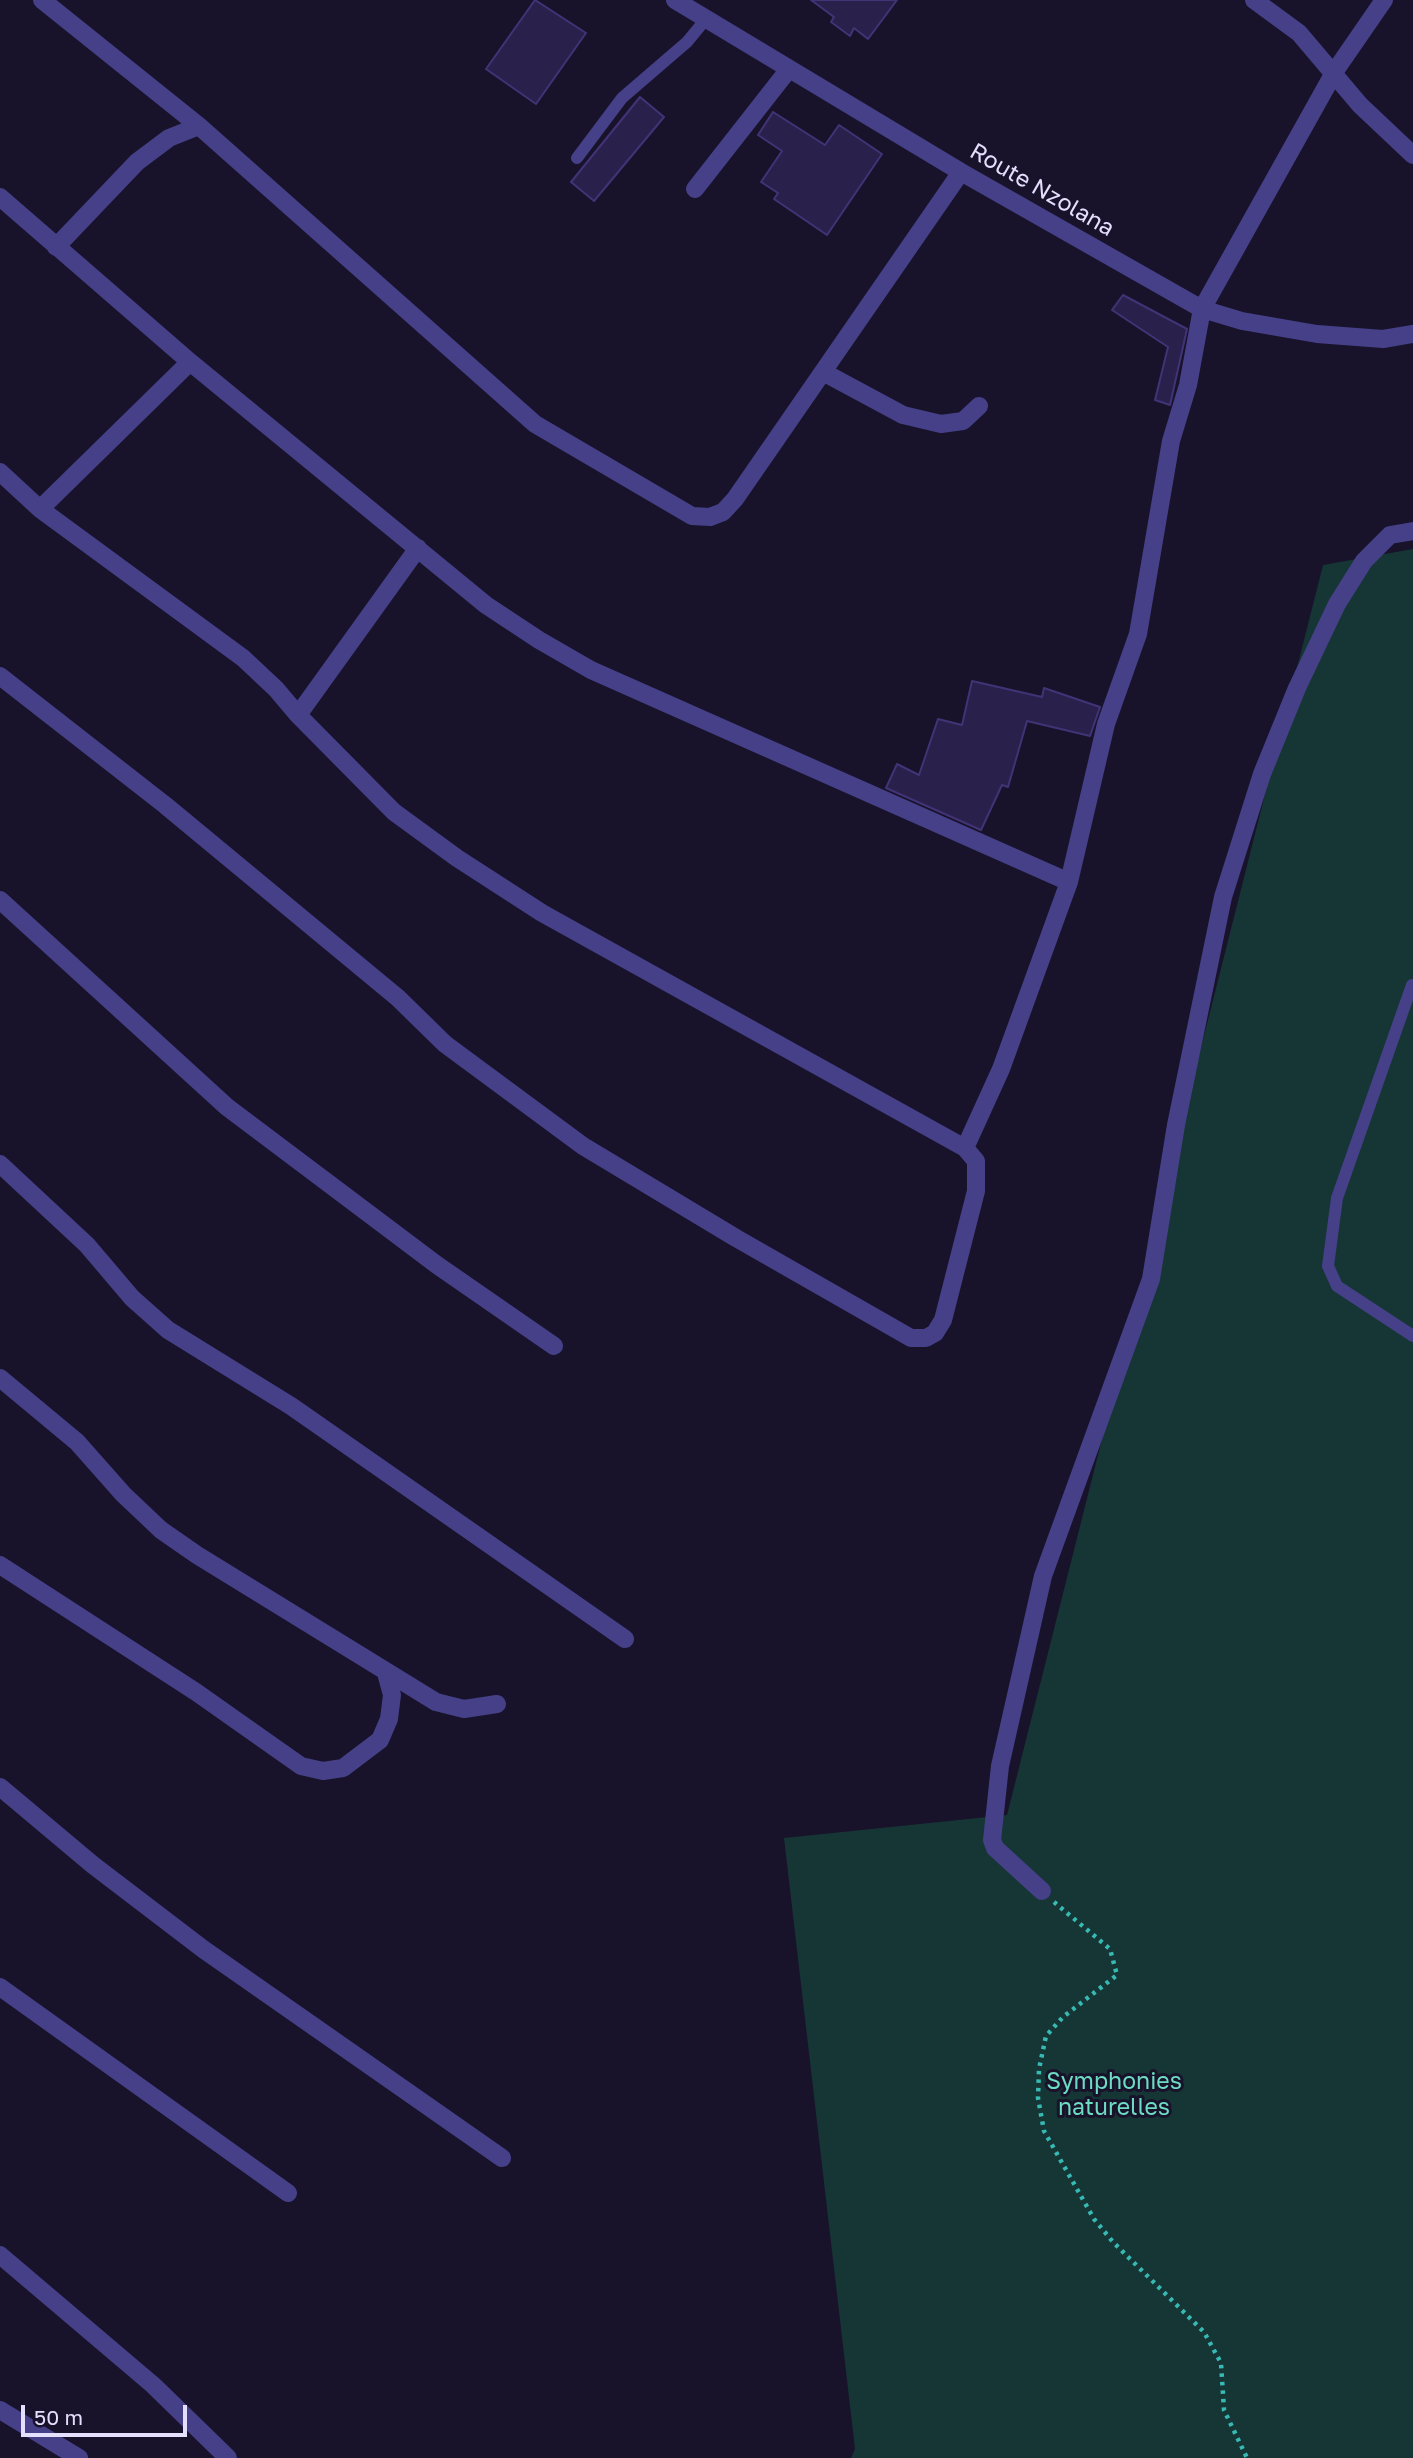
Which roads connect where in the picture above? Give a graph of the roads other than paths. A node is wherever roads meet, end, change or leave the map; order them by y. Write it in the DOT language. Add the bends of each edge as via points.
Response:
graph roads {
  1 [pos="42,0"];
  2 [pos="675,0"];
  3 [pos="1254,0"];
  4 [pos="1384,0"];
  5 [pos="706,19"];
  6 [pos="789,69"];
  7 [pos="1335,71"];
  8 [pos="199,126"];
  9 [pos="1413,155"];
  10 [pos="577,158"];
  11 [pos="961,172"];
  12 [pos="695,189"];
  13 [pos="0,197"];
  14 [pos="56,247"];
  15 [pos="1202,309"];
  16 [pos="1413,334"];
  17 [pos="190,362"];
  18 [pos="823,372"];
  19 [pos="979,406"];
  20 [pos="0,472"];
  21 [pos="40,509"];
  22 [pos="1413,531"];
  23 [pos="418,548"];
  24 [pos="0,676"];
  25 [pos="298,715"];
  26 [pos="1069,882"];
  27 [pos="0,900"];
  28 [pos="1412,985"];
  29 [pos="965,1148"];
  30 [pos="0,1164"];
  31 [pos="1413,1336"];
  32 [pos="554,1346"];
  33 [pos="0,1378"];
  34 [pos="0,1565"];
  35 [pos="625,1639"];
  36 [pos="386,1673"];
  37 [pos="497,1704"];
  38 [pos="0,1787"];
  39 [pos="1042,1891"];
  40 [pos="0,1987"];
  41 [pos="502,2158"];
  42 [pos="288,2193"];
  43 [pos="0,2255"];
  44 [pos="0,2410"];
  45 [pos="79,2458"];
  46 [pos="228,2458"];
  1 -- 8 [label="street"];
  2 -- 5 [label="street, Route Nzolana"];
  3 -- 7 [label="street" via="1299,33"];
  4 -- 7 [label="street"];
  5 -- 6 [label="street, Route Nzolana"];
  5 -- 10 [label="lane" via="687,42 622,98"];
  6 -- 11 [label="street, Route Nzolana"];
  6 -- 12 [label="street"];
  7 -- 9 [label="street" via="1360,105"];
  7 -- 15 [label="street"];
  8 -- 14 [label="street" via="169,138 137,162"];
  8 -- 18 [label="street" via="535,424 692,516 723,512 735,499"];
  11 -- 15 [label="street, Route Nzolana"];
  11 -- 18 [label="street"];
  13 -- 14 [label="street"];
  14 -- 17 [label="street"];
  15 -- 16 [label="street, Route Nzolana" via="1317,334 1383,339"];
  15 -- 26 [label="street" via="1188,385 1171,441 1138,634 1106,724"];
  17 -- 21 [label="street"];
  17 -- 23 [label="street"];
  18 -- 19 [label="street" via="903,415 941,424 963,421"];
  20 -- 21 [label="street"];
  21 -- 25 [label="street" via="243,658"];
  22 -- 39 [label="street" via="1390,535 1364,561 1338,604 1262,774 1223,897 1176,1125 1151,1279 1043,1576 1000,1766 992,1840"];
  23 -- 25 [label="street"];
  23 -- 26 [label="street" via="485,605 591,670"];
  24 -- 29 [label="street" via="398,998 445,1044 573,1138 911,1338 935,1333 943,1320 979,1175 976,1161"];
  25 -- 29 [label="street" via="394,812 531,906"];
  26 -- 29 [label="street" via="1002,1069"];
  27 -- 32 [label="street" via="227,1107 437,1265"];
  28 -- 31 [label="lane" via="1337,1198 1328,1266 1337,1286"];
  30 -- 35 [label="street" via="87,1245 132,1298 168,1330 291,1406"];
  33 -- 36 [label="street" via="77,1442 162,1530"];
  34 -- 36 [label="street" via="196,1692 300,1766 343,1769 380,1740 392,1695"];
  36 -- 37 [label="street" via="436,1702 464,1709"];
  38 -- 41 [label="street" via="203,1949"];
  40 -- 42 [label="street"];
  43 -- 46 [label="street" via="153,2385"];
  44 -- 45 [label="street"];
}
